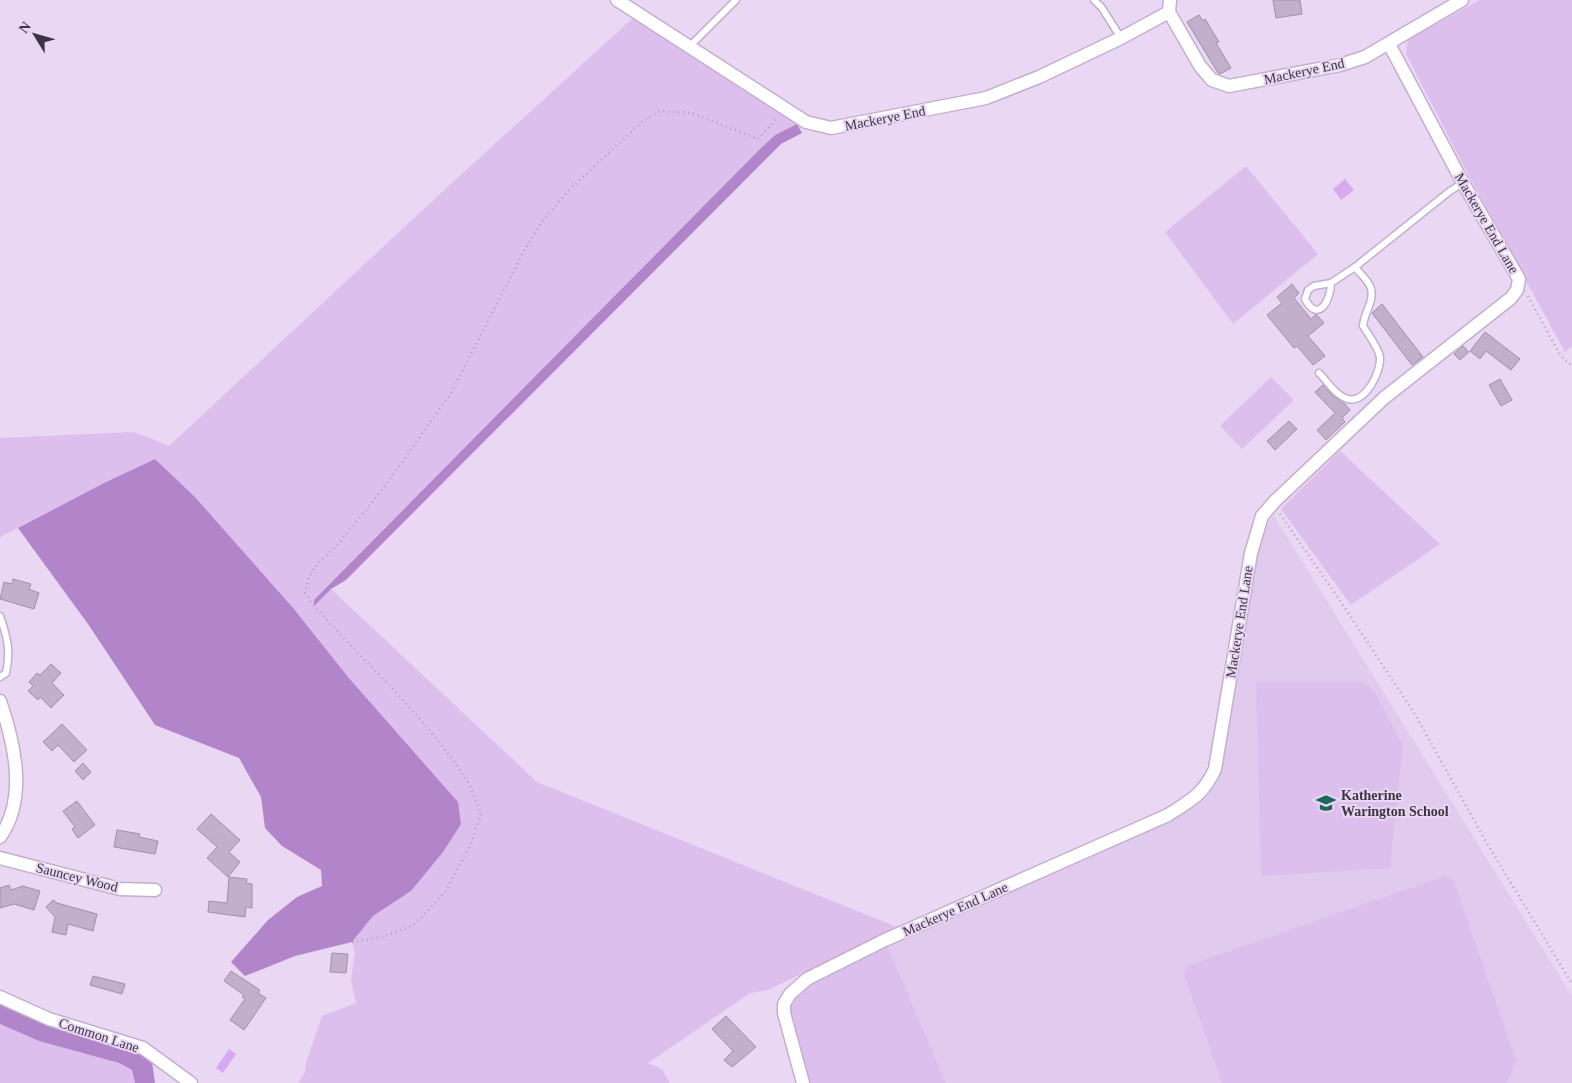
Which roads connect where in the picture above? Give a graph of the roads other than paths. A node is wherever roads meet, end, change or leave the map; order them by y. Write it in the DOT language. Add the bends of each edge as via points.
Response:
graph roads {
  1 [pos="617,0"];
  2 [pos="736,0"];
  3 [pos="1094,0"];
  4 [pos="1462,0"];
  5 [pos="1169,6"];
  6 [pos="1121,38"];
  7 [pos="1389,44"];
  8 [pos="689,47"];
  9 [pos="1464,183"];
  10 [pos="1355,267"];
  11 [pos="1331,283"];
  12 [pos="1319,373"];
  13 [pos="0,616"];
  14 [pos="0,677"];
  15 [pos="0,701"];
  16 [pos="0,837"];
  17 [pos="0,858"];
  18 [pos="155,890"];
  19 [pos="0,997"];
  20 [pos="191,1083"];
  21 [pos="803,1083"];
  1 -- 8 [label="street, Mackerye End"];
  2 -- 8 [label="lane"];
  3 -- 6 [label="lane"];
  4 -- 7 [label="street, Mackerye End"];
  5 -- 6 [label="street, Mackerye End"];
  5 -- 7 [label="street, Mackerye End" via="1200,66 1212,80 1229,86 1340,65"];
  6 -- 8 [label="street, Mackerye End" via="1040,77 986,98 831,128 806,122"];
  7 -- 9 [label="street, Mackerye End Lane"];
  9 -- 10 [label="lane" via="1450,190"];
  9 -- 21 [label="street, Mackerye End Lane" via="1519,279 1517,290 1384,398 1262,516 1251,553 1214,769 1207,785 1196,797 1168,815 885,940 807,979 784,1004"];
  10 -- 11 [label="lane"];
  10 -- 12 [label="lane" via="1372,293 1363,326 1380,355 1378,373 1366,391 1354,399 1338,393"];
  11 -- 11 [label="lane" via="1327,304 1316,310 1311,307 1305,299 1308,290"];
  13 -- 14 [label="lane" via="9,656 6,673"];
  15 -- 16 [label="street" via="14,745 17,771 10,816"];
  17 -- 18 [label="street, Sauncey Wood" via="120,888"];
  19 -- 20 [label="street, Common Lane" via="49,1019 143,1048"];
}
